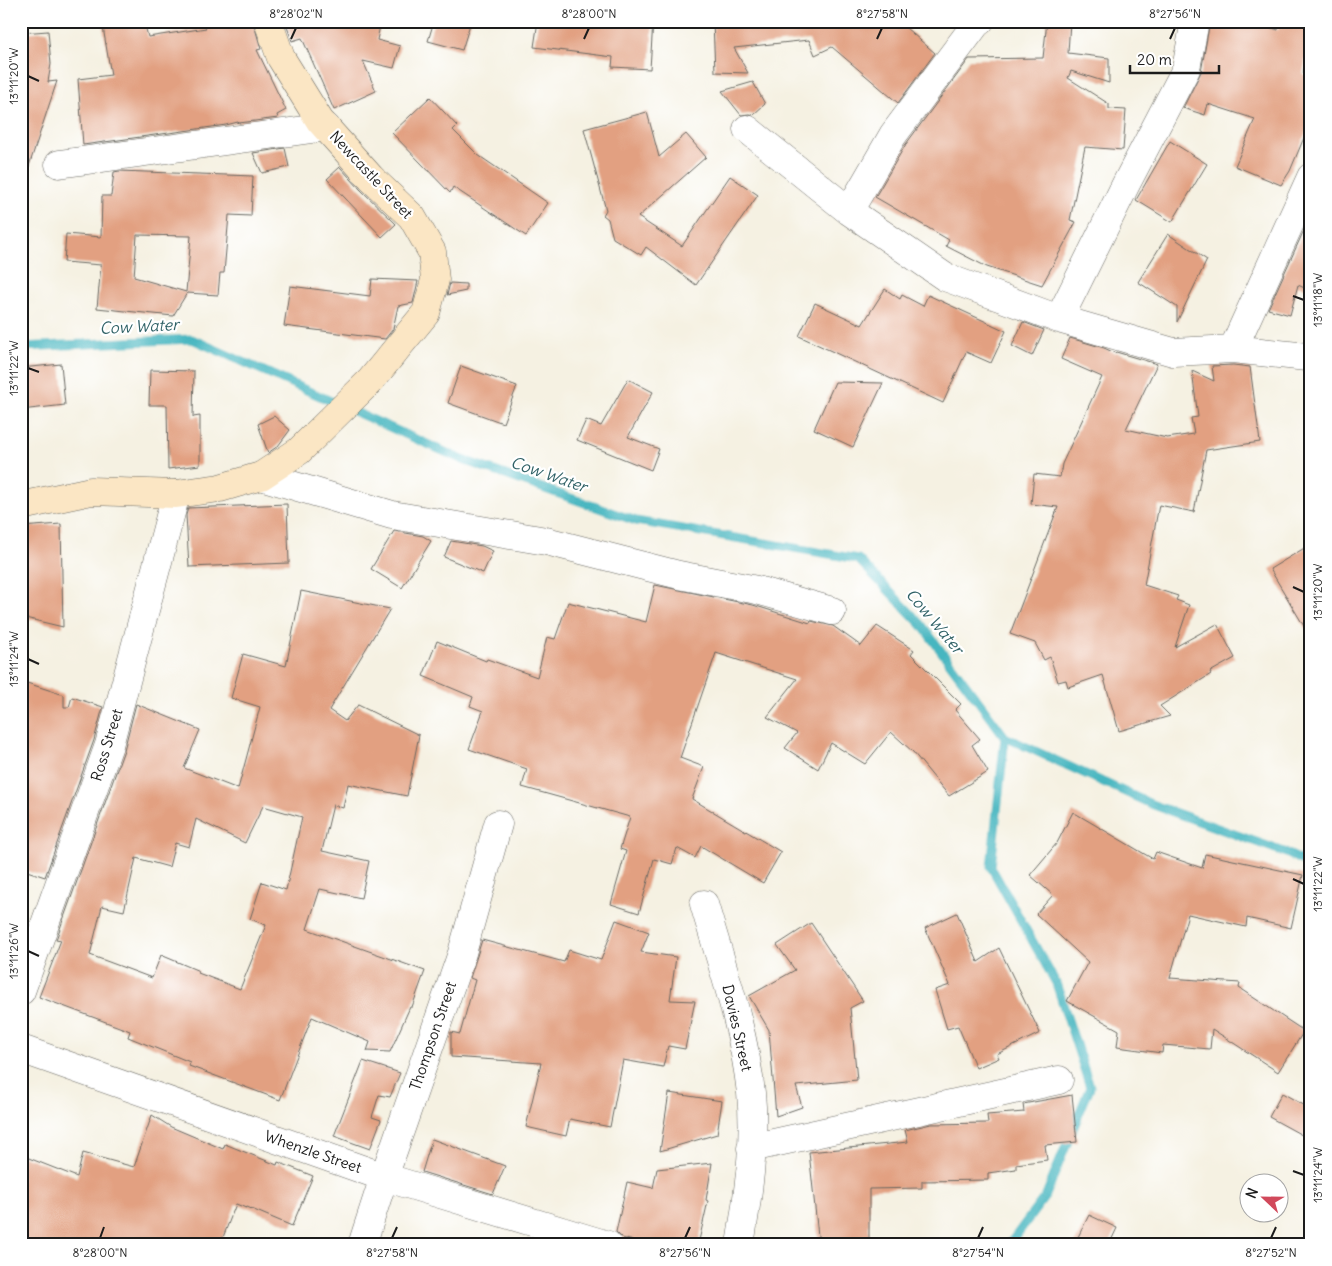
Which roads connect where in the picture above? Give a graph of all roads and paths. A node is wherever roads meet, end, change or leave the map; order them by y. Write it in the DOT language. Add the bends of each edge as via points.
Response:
graph roads {
  1 [pos="268,21"];
  2 [pos="980,21"];
  3 [pos="1195,21"];
  4 [pos="326,127"];
  5 [pos="746,129"];
  6 [pos="59,164"];
  7 [pos="1311,177"];
  8 [pos="849,210"];
  9 [pos="1059,319"];
  10 [pos="1233,349"];
  11 [pos="1311,355"];
  12 [pos="261,476"];
  13 [pos="176,494"];
  14 [pos="21,506"];
  15 [pos="832,611"];
  16 [pos="498,824"];
  17 [pos="704,904"];
  18 [pos="21,991"];
  19 [pos="21,1049"];
  20 [pos="1059,1080"];
  21 [pos="751,1148"];
  22 [pos="384,1177"];
  23 [pos="362,1245"];
  24 [pos="608,1245"];
  25 [pos="740,1245"];
  1 -- 4 [label="street, Newcastle Street" via="281,58"];
  2 -- 8 [label="street" via="893,135"];
  3 -- 9 [label="street" via="1186,69"];
  4 -- 6 [label="street"];
  4 -- 12 [label="street, Newcastle Street" via="371,178 412,217 432,252 435,280 426,313 371,380 299,451"];
  5 -- 8 [label="street"];
  7 -- 10 [label="street"];
  8 -- 9 [label="street" via="945,277"];
  9 -- 10 [label="street" via="1173,352"];
  10 -- 11 [label="street"];
  12 -- 13 [label="street" via="220,488"];
  12 -- 15 [label="street" via="392,515 546,541 679,575 757,590"];
  13 -- 14 [label="street" via="91,491"];
  13 -- 18 [label="street, Ross Street" via="110,745"];
  16 -- 22 [label="street, Thompson Street" via="462,953"];
  17 -- 21 [label="street, Davies Street" via="744,1045 751,1094"];
  19 -- 22 [label="street, Whenzle Street"];
  20 -- 21 [label="street"];
  21 -- 25 [label="street, Davies Street"];
  22 -- 23 [label="street, Thompson Street"];
  22 -- 24 [label="street, Whenzle Street"];
}
